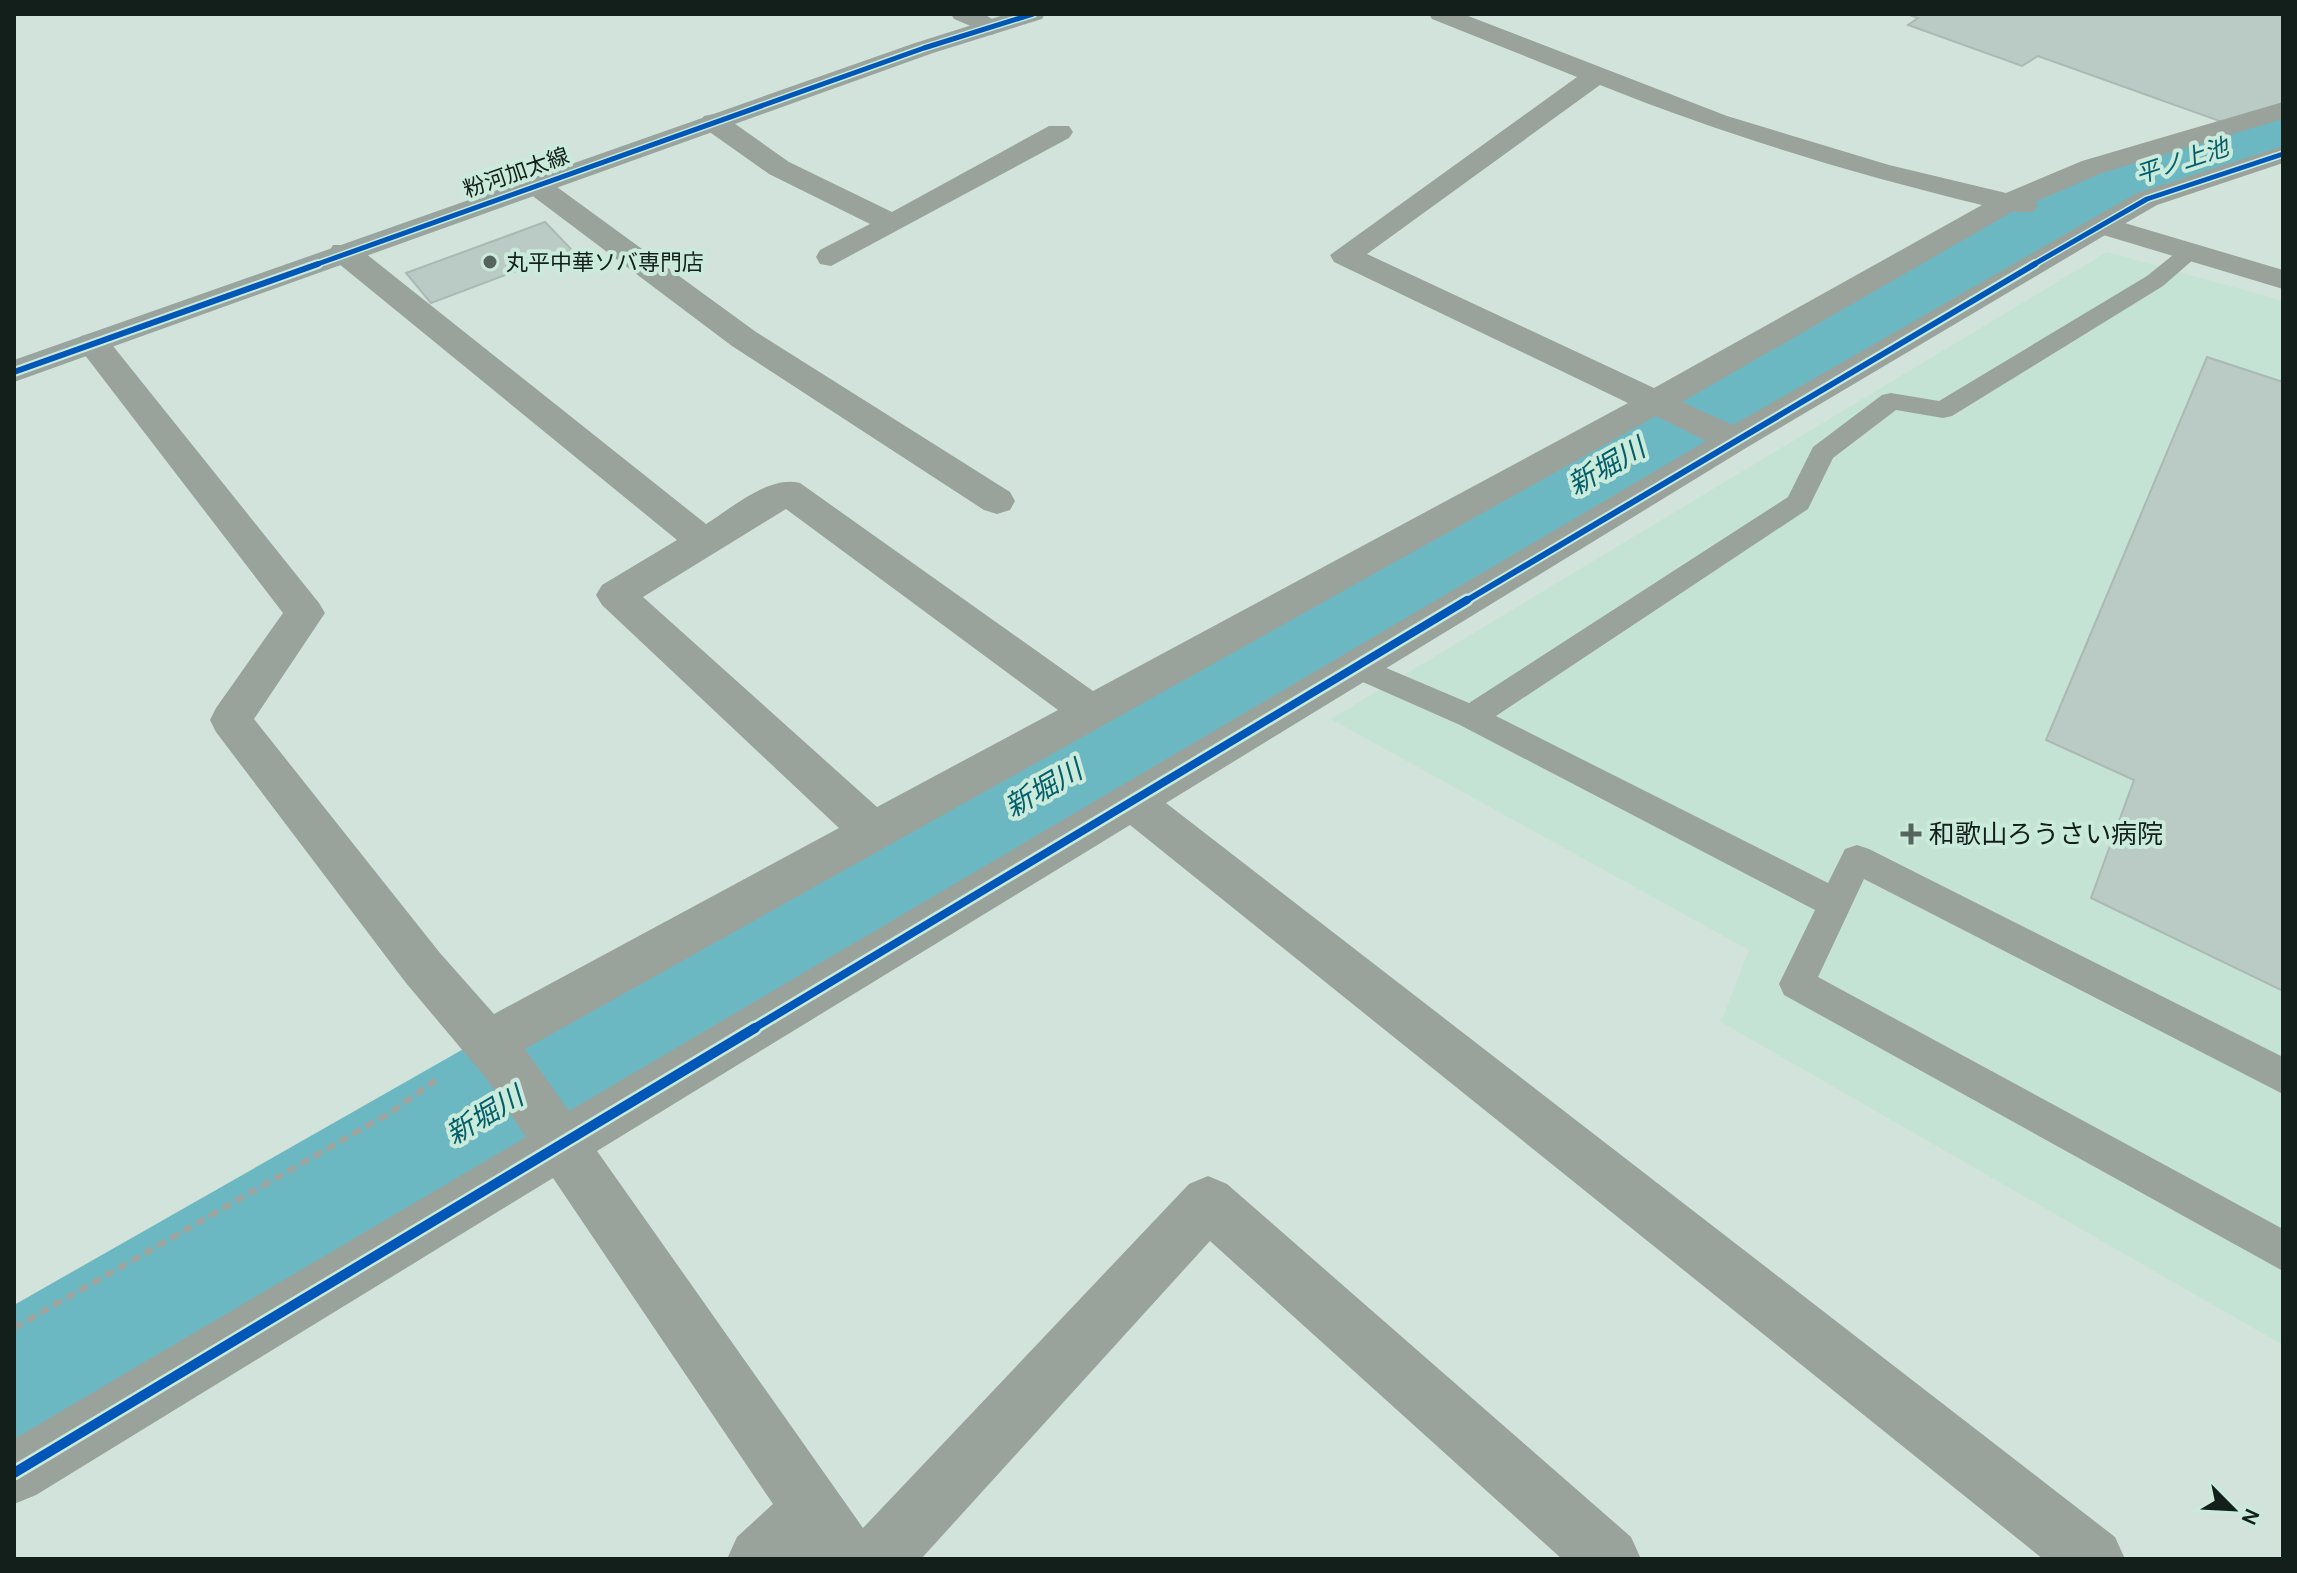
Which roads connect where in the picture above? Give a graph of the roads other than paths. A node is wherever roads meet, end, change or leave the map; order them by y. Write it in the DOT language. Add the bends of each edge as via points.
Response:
graph roads {
  1 [pos="963,14"];
  2 [pos="1033,14"];
  3 [pos="1441,14"];
  4 [pos="992,27"];
  5 [pos="1594,77"];
  6 [pos="2283,110"];
  7 [pos="714,122"];
  8 [pos="1059,132"];
  9 [pos="2283,154"];
  10 [pos="536,185"];
  11 [pos="2007,203"];
  12 [pos="892,223"];
  13 [pos="2101,225"];
  14 [pos="344,252"];
  15 [pos="2191,252"];
  16 [pos="831,257"];
  17 [pos="2283,280"];
  18 [pos="93,343"];
  19 [pos="14,372"];
  20 [pos="1654,403"];
  21 [pos="1734,440"];
  22 [pos="997,501"];
  23 [pos="704,542"];
  24 [pos="1358,667"];
  25 [pos="1093,713"];
  26 [pos="1471,717"];
  27 [pos="1132,802"];
  28 [pos="874,832"];
  29 [pos="1835,903"];
  30 [pos="497,1051"];
  31 [pos="2283,1076"];
  32 [pos="553,1133"];
  33 [pos="2283,1251"];
  34 [pos="14,1473"];
  35 [pos="813,1509"];
  36 [pos="759,1559"];
  37 [pos="847,1559"];
  38 [pos="878,1559"];
  39 [pos="1609,1559"];
  40 [pos="2093,1559"];
  1 -- 4 [label="street"];
  2 -- 4 [label="main road, 粉河加太線"];
  3 -- 5 [label="street"];
  4 -- 7 [label="main road, 粉河加太線"];
  5 -- 11 [label="street" via="1717,122 1881,172"];
  5 -- 20 [label="street" via="1345,255"];
  6 -- 11 [label="street" via="2092,167"];
  7 -- 10 [label="main road, 粉河加太線"];
  7 -- 12 [label="street" via="779,168"];
  8 -- 12 [label="street"];
  9 -- 13 [label="street" via="2147,199"];
  10 -- 14 [label="main road, 粉河加太線"];
  10 -- 22 [label="street" via="744,339"];
  11 -- 13 [label="street"];
  11 -- 20 [label="street"];
  12 -- 16 [label="street"];
  13 -- 15 [label="street"];
  13 -- 21 [label="street"];
  14 -- 18 [label="main road, 粉河加太線"];
  14 -- 23 [label="street"];
  15 -- 17 [label="street"];
  15 -- 26 [label="lane" via="2155,281 1943,410 1891,401 1822,453 1799,503"];
  18 -- 19 [label="main road, 粉河加太線"];
  18 -- 30 [label="street" via="305,613 231,720 423,968"];
  20 -- 21 [label="street"];
  20 -- 25 [label="street"];
  21 -- 24 [label="street"];
  23 -- 25 [label="street" via="787,492"];
  23 -- 28 [label="street" via="616,595"];
  24 -- 26 [label="lane"];
  24 -- 27 [label="street"];
  25 -- 28 [label="street"];
  26 -- 29 [label="lane"];
  27 -- 32 [label="street"];
  27 -- 40 [label="street"];
  28 -- 30 [label="street"];
  29 -- 31 [label="lane" via="1857,859"];
  29 -- 33 [label="lane" via="1797,984"];
  30 -- 32 [label="street"];
  32 -- 34 [label="street"];
  32 -- 35 [label="street"];
  35 -- 36 [label="street"];
  35 -- 37 [label="street"];
  38 -- 39 [label="street" via="1208,1203"];
}
